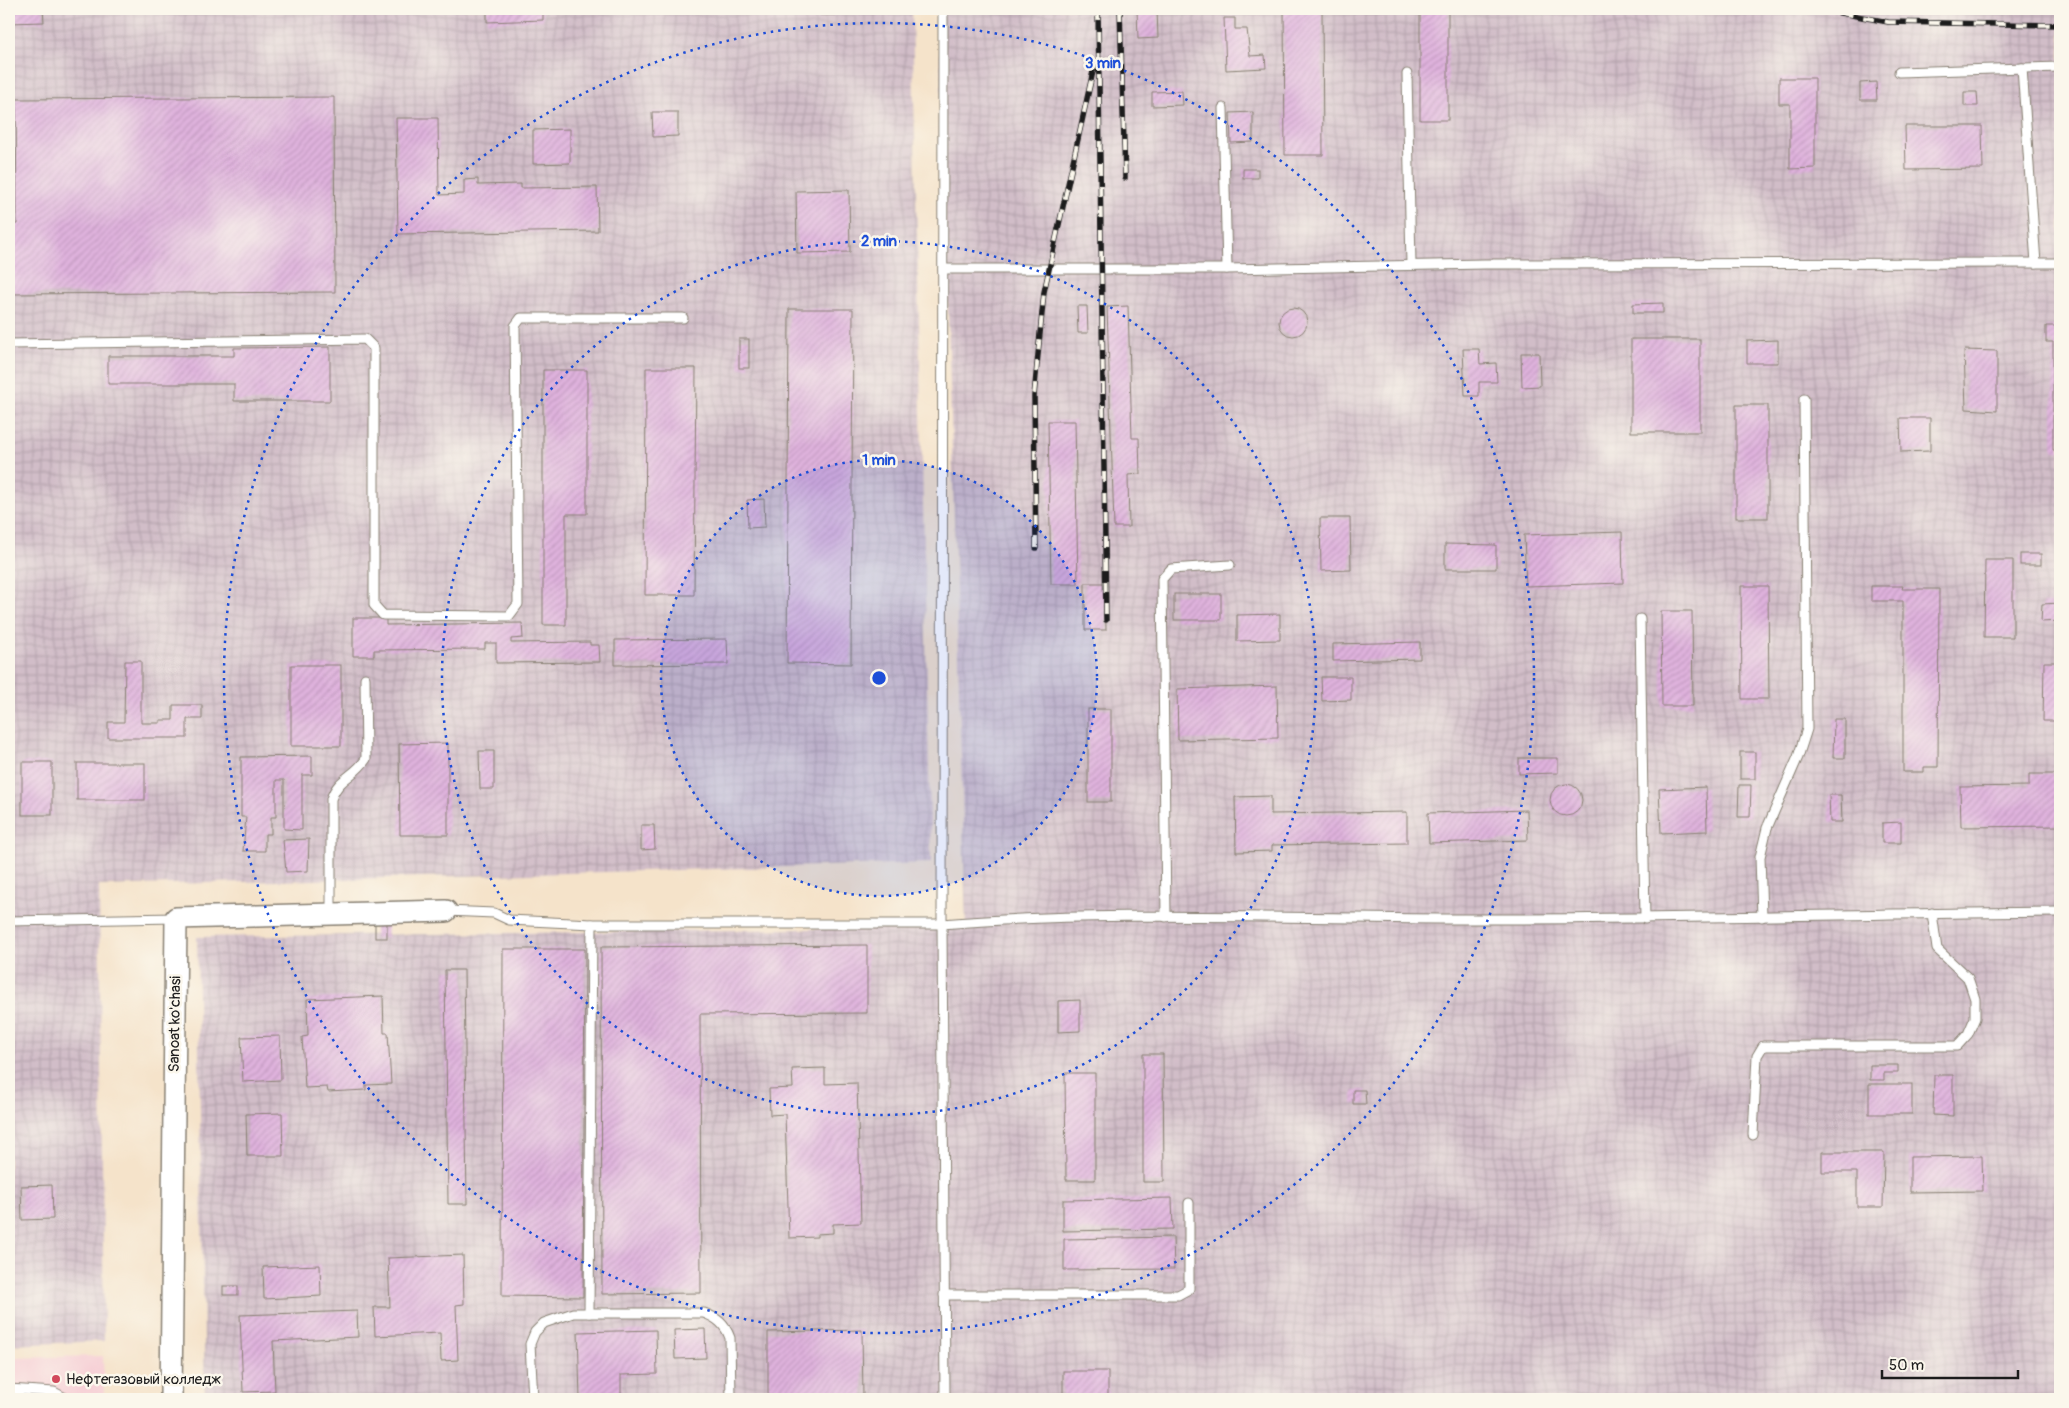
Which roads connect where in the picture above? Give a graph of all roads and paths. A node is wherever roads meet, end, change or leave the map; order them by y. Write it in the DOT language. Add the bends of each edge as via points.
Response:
graph roads {
  1 [pos="943,9"];
  2 [pos="2060,67"];
  3 [pos="2022,68"];
  4 [pos="1899,72"];
  5 [pos="1407,74"];
  6 [pos="1223,108"];
  7 [pos="2036,263"];
  8 [pos="2060,263"];
  9 [pos="1411,265"];
  10 [pos="943,269"];
  11 [pos="1227,269"];
  12 [pos="683,318"];
  13 [pos="9,344"];
  14 [pos="1804,399"];
  15 [pos="1230,565"];
  16 [pos="1640,619"];
  17 [pos="365,678"];
  18 [pos="446,912"];
  19 [pos="2060,912"];
  20 [pos="1932,913"];
  21 [pos="331,914"];
  22 [pos="1762,916"];
  23 [pos="1166,917"];
  24 [pos="176,918"];
  25 [pos="1645,919"];
  26 [pos="9,921"];
  27 [pos="592,924"];
  28 [pos="942,924"];
  29 [pos="1753,1135"];
  30 [pos="1189,1203"];
  31 [pos="944,1295"];
  32 [pos="589,1313"];
  33 [pos="9,1389"];
  34 [pos="66,1399"];
  35 [pos="171,1399"];
  36 [pos="533,1399"];
  37 [pos="731,1399"];
  38 [pos="945,1399"];
  1 -- 10 [label="lane"];
  2 -- 3 [label="lane"];
  3 -- 4 [label="lane"];
  3 -- 7 [label="lane"];
  5 -- 9 [label="lane"];
  6 -- 11 [label="lane"];
  7 -- 8 [label="lane"];
  7 -- 9 [label="lane"];
  9 -- 11 [label="lane"];
  10 -- 11 [label="lane"];
  10 -- 28 [label="lane"];
  12 -- 13 [label="lane" via="521,318 514,326 518,604 509,616 383,614 374,605 374,348 365,340"];
  14 -- 22 [label="lane" via="1808,729 1767,828 1760,857"];
  15 -- 23 [label="lane" via="1171,569 1162,580"];
  16 -- 25 [label="lane"];
  17 -- 21 [label="lane" via="366,759 335,788 331,800"];
  18 -- 21 [label="street"];
  18 -- 27 [label="lane" via="494,913 509,920"];
  19 -- 20 [label="lane"];
  20 -- 22 [label="lane"];
  20 -- 29 [label="lane" via="1937,949 1968,978 1975,999 1975,1018 1968,1034 1957,1046 1763,1046 1757,1056"];
  21 -- 24 [label="street"];
  22 -- 25 [label="lane"];
  23 -- 25 [label="lane"];
  23 -- 28 [label="lane" via="996,919"];
  24 -- 26 [label="lane"];
  24 -- 35 [label="street, Sanoat ko'chasi"];
  27 -- 28 [label="lane"];
  27 -- 32 [label="lane"];
  28 -- 31 [label="lane"];
  30 -- 31 [label="lane" via="1189,1289 1178,1295"];
  31 -- 38 [label="lane"];
  32 -- 36 [label="lane" via="573,1313 552,1319 535,1332 530,1344"];
  32 -- 37 [label="lane" via="704,1313 716,1317 730,1338"];
  33 -- 34 [label="lane" via="54,1392"];
}
